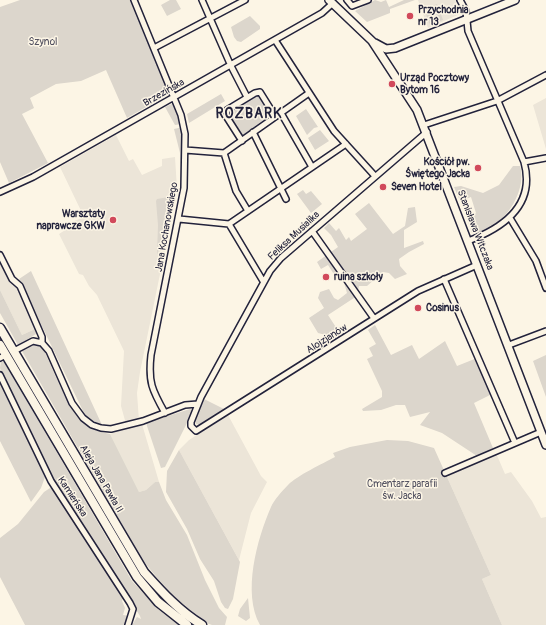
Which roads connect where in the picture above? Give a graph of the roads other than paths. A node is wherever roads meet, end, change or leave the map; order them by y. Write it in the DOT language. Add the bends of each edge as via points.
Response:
graph roads {
  1 [pos="134,0"];
  2 [pos="202,0"];
  3 [pos="245,0"];
  4 [pos="347,0"];
  5 [pos="368,0"];
  6 [pos="460,0"];
  7 [pos="515,0"];
  8 [pos="331,2"];
  9 [pos="211,18"];
  10 [pos="467,19"];
  11 [pos="276,40"];
  12 [pos="372,41"];
  13 [pos="154,48"];
  14 [pos="231,66"];
  15 [pos="546,75"];
  16 [pos="310,93"];
  17 [pos="247,97"];
  18 [pos="174,98"];
  19 [pos="497,101"];
  20 [pos="281,113"];
  21 [pos="275,116"];
  22 [pos="425,128"];
  23 [pos="253,132"];
  24 [pos="242,141"];
  25 [pos="346,144"];
  26 [pos="185,150"];
  27 [pos="224,153"];
  28 [pos="546,158"];
  29 [pos="524,162"];
  30 [pos="312,167"];
  31 [pos="374,176"];
  32 [pos="280,189"];
  33 [pos="0,192"];
  34 [pos="286,199"];
  35 [pos="248,211"];
  36 [pos="510,218"];
  37 [pos="179,219"];
  38 [pos="229,224"];
  39 [pos="312,231"];
  40 [pos="468,241"];
  41 [pos="0,255"];
  42 [pos="477,265"];
  43 [pos="444,279"];
  44 [pos="263,282"];
  45 [pos="546,288"];
  46 [pos="373,316"];
  47 [pos="0,328"];
  48 [pos="546,331"];
  49 [pos="42,343"];
  50 [pos="0,345"];
  51 [pos="509,345"];
  52 [pos="14,351"];
  53 [pos="3,357"];
  54 [pos="0,374"];
  55 [pos="198,404"];
  56 [pos="165,413"];
  57 [pos="191,426"];
  58 [pos="541,432"];
  59 [pos="515,442"];
  60 [pos="546,445"];
  61 [pos="445,472"];
  62 [pos="128,625"];
  63 [pos="187,625"];
  64 [pos="202,625"];
  1 -- 13 [label="street, Jana Kochanowskiego"];
  2 -- 9 [label="street"];
  3 -- 9 [label="street"];
  4 -- 5 [label="street" via="352,6"];
  6 -- 10 [label="street"];
  7 -- 10 [label="street"];
  8 -- 11 [label="street, Brzezińska" via="322,13"];
  8 -- 12 [label="street, Stanisława Witczaka"];
  9 -- 13 [label="street"];
  9 -- 14 [label="street"];
  10 -- 12 [label="street" via="396,48 384,48"];
  10 -- 19 [label="street" via="468,31"];
  11 -- 14 [label="street, Brzezińska"];
  11 -- 16 [label="street"];
  12 -- 22 [label="street, Stanisława Witczaka" via="412,100"];
  13 -- 18 [label="street, Jana Kochanowskiego"];
  14 -- 17 [label="street"];
  14 -- 18 [label="street, Brzezińska"];
  15 -- 19 [label="street"];
  16 -- 20 [label="street"];
  16 -- 25 [label="street"];
  17 -- 21 [label="street" via="261,93"];
  17 -- 24 [label="street" via="225,112"];
  18 -- 26 [label="street, Jana Kochanowskiego" via="185,125"];
  18 -- 33 [label="street, Brzezińska" via="33,177"];
  19 -- 22 [label="street"];
  19 -- 29 [label="street"];
  20 -- 21 [label="street"];
  20 -- 30 [label="street"];
  21 -- 23 [label="street"];
  22 -- 31 [label="street, Feliksa Musialika"];
  22 -- 40 [label="street, Stanisława Witczaka"];
  23 -- 24 [label="street"];
  23 -- 32 [label="street"];
  24 -- 27 [label="street"];
  25 -- 30 [label="street"];
  25 -- 31 [label="street"];
  26 -- 27 [label="street"];
  26 -- 37 [label="street, Jana Kochanowskiego" via="184,188"];
  27 -- 35 [label="street" via="236,191"];
  28 -- 29 [label="street"];
  29 -- 36 [label="street" via="526,187"];
  30 -- 32 [label="street"];
  31 -- 39 [label="street, Feliksa Musialika"];
  32 -- 34 [label="street"];
  32 -- 35 [label="street"];
  35 -- 38 [label="street"];
  36 -- 40 [label="street" via="490,232"];
  36 -- 45 [label="street" via="536,261"];
  37 -- 38 [label="street"];
  37 -- 56 [label="street, Jana Kochanowskiego" via="149,374 153,391"];
  38 -- 44 [label="street"];
  39 -- 44 [label="street, Feliksa Musialika" via="281,258"];
  39 -- 46 [label="street"];
  40 -- 42 [label="street, Stanisława Witczaka"];
  41 -- 49 [label="street" via="12,279 20,286 42,337"];
  42 -- 43 [label="street, Alojzjanów"];
  42 -- 51 [label="street, Stanisława Witczaka"];
  43 -- 57 [label="street, Alojzjanów" via="418,291 196,431"];
  43 -- 59 [label="street"];
  44 -- 55 [label="street, Feliksa Musialika"];
  47 -- 52 [label="main road, Aleja Jana Pawła II"];
  48 -- 51 [label="street"];
  49 -- 52 [label="street" via="33,341"];
  49 -- 56 [label="street" via="49,351 72,403 92,425 111,429"];
  50 -- 53 [label="main road, Aleja Jana Pawła II"];
  51 -- 58 [label="street, Stanisława Witczaka"];
  52 -- 64 [label="main road, Aleja Jana Pawła II" via="144,572 164,595"];
  53 -- 63 [label="main road, Aleja Jana Pawła II" via="137,578 158,602"];
  54 -- 62 [label="street, Kamieńska" via="51,481 130,603 133,609"];
  55 -- 56 [label="street" via="185,405"];
  55 -- 57 [label="street, Feliksa Musialika"];
  58 -- 59 [label="street"];
  58 -- 60 [label="street, Stanisława Witczaka"];
  59 -- 61 [label="street"];
}
